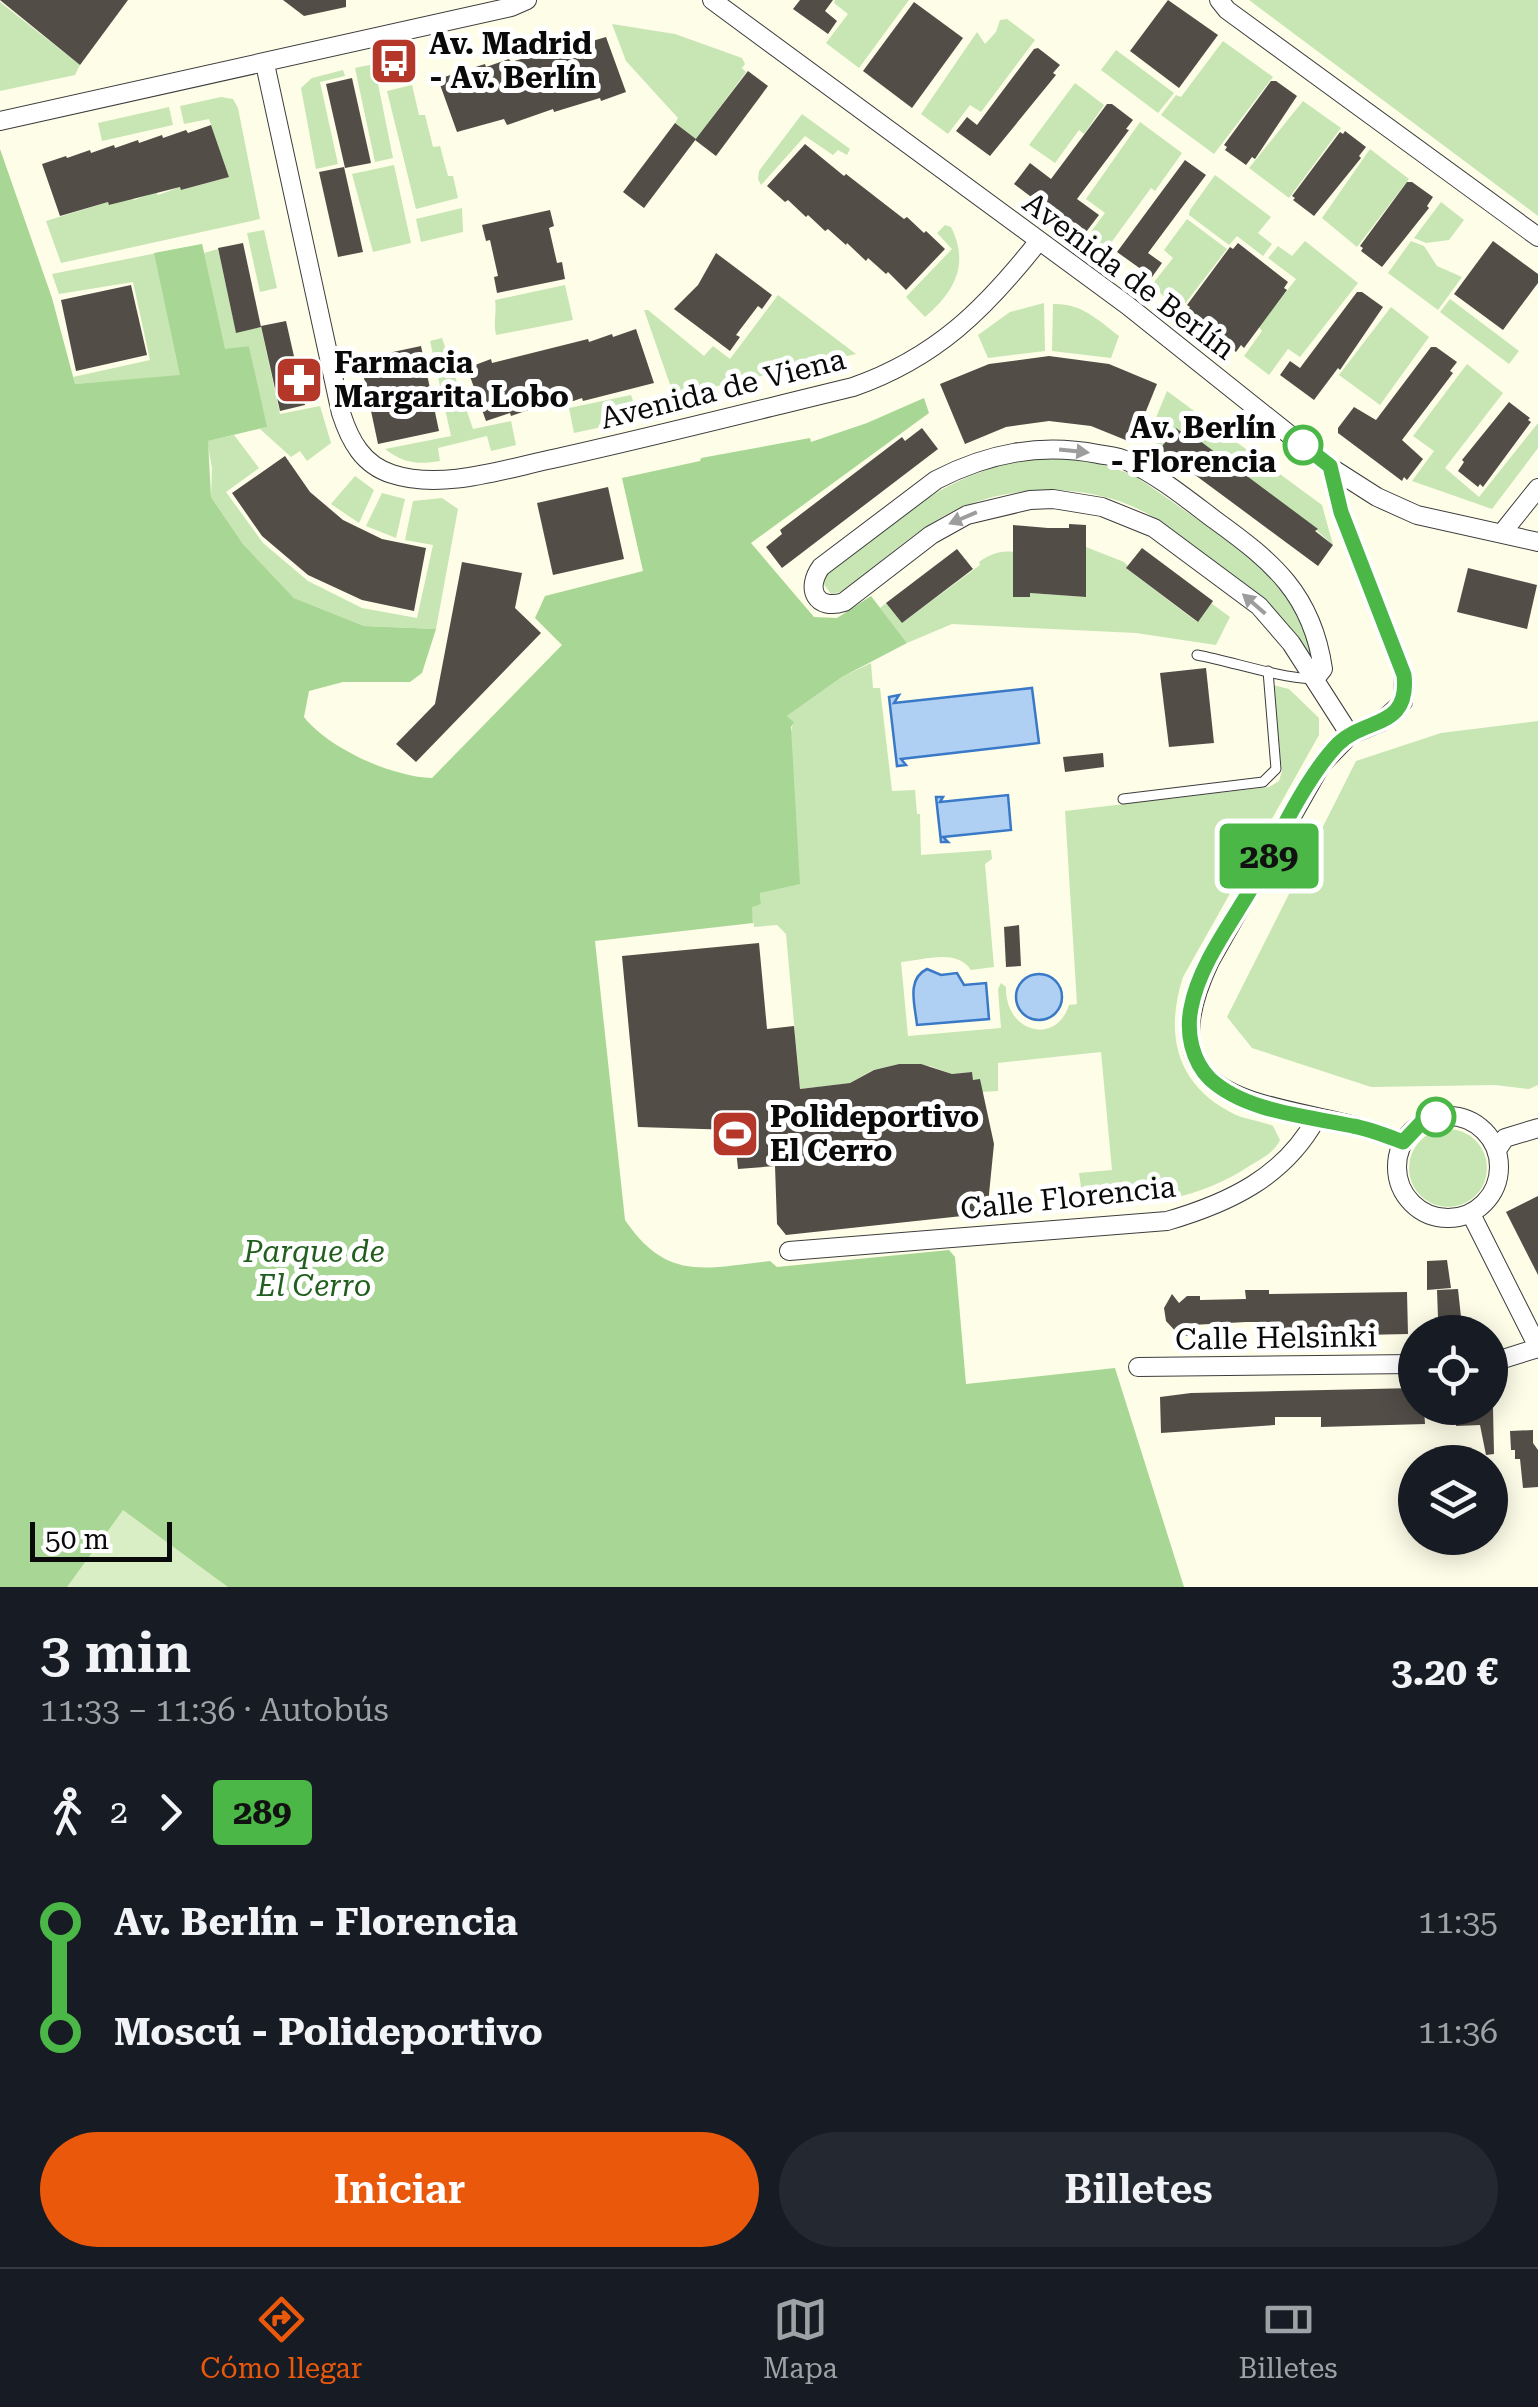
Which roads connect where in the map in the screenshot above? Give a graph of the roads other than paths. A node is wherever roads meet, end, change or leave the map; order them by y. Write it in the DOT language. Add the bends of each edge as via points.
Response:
graph roads {
  1 [pos="528,0"];
  2 [pos="712,0"];
  3 [pos="1220,0"];
  4 [pos="265,64"];
  5 [pos="0,121"];
  6 [pos="1538,236"];
  7 [pos="1038,242"];
  8 [pos="1330,466"];
  9 [pos="1538,488"];
  10 [pos="1502,533"];
  11 [pos="1538,542"];
  12 [pos="1197,655"];
  13 [pos="1268,671"];
  14 [pos="1315,679"];
  15 [pos="1350,735"];
  16 [pos="1123,799"];
  17 [pos="1316,1119"];
  18 [pos="1538,1128"];
  19 [pos="1403,1142"];
  20 [pos="1497,1150"];
  21 [pos="1471,1214"];
  22 [pos="789,1251"];
  23 [pos="1538,1347"];
  24 [pos="1508,1357"];
  25 [pos="1398,1364"];
  26 [pos="1138,1367"];
  1 -- 4 [label="street"];
  2 -- 7 [label="street, Avenida de Berlín"];
  3 -- 6 [label="street"];
  4 -- 5 [label="street"];
  4 -- 7 [label="street, Avenida de Viena" via="340,414 361,454 393,475 447,479 491,472 883,377 967,322"];
  7 -- 8 [label="street, Avenida de Berlín"];
  8 -- 10 [label="street, Avenida de Berlín" via="1406,511"];
  8 -- 15 [label="street" via="1406,690 1393,714"];
  9 -- 10 [label="street"];
  10 -- 11 [label="street, Avenida de Berlín"];
  12 -- 13 [label="lane"];
  13 -- 14 [label="lane"];
  13 -- 16 [label="lane" via="1273,776"];
  14 -- 14 [label="street, one-way" via="1259,606 1154,528 1102,507 1030,500 968,515 844,602 814,598 811,588 821,567 956,470 1025,449 1078,450 1122,458 1152,475 1284,574 1320,648 1323,668"];
  14 -- 15 [label="street"];
  15 -- 17 [label="street" via="1321,765 1210,960 1189,1027 1197,1061 1220,1086"];
  17 -- 19 [label="street"];
  17 -- 22 [label="street, Calle Florencia" via="1302,1144 1260,1182 1167,1221"];
  18 -- 20 [label="street" via="1505,1138"];
  19 -- 20 [label="street" via="1421,1123 1453,1116 1483,1129"];
  19 -- 21 [label="street" via="1397,1176 1414,1206 1438,1218"];
  20 -- 21 [label="street" via="1496,1186"];
  21 -- 23 [label="street"];
  23 -- 24 [label="street"];
  25 -- 26 [label="street, Calle Helsinki"];
}
